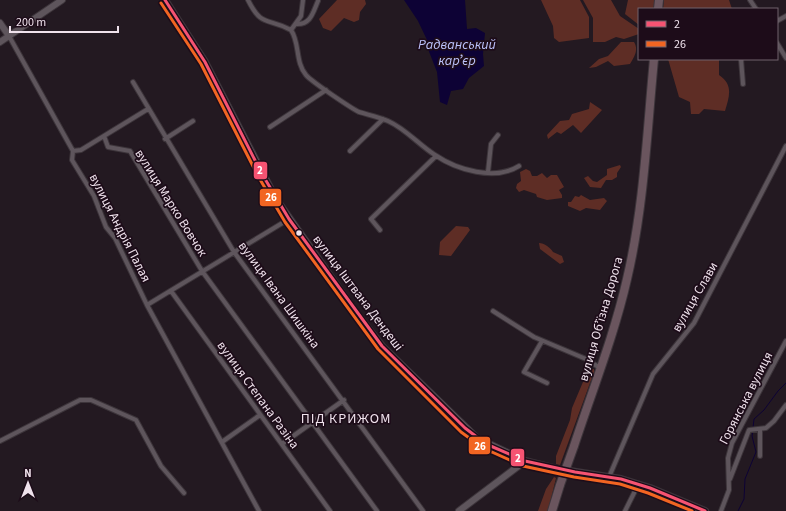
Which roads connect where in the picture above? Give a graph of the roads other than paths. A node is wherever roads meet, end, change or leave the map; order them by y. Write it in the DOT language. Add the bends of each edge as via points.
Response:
graph roads {
  1 [pos="62,0"];
  2 [pos="165,0"];
  3 [pos="248,0"];
  4 [pos="303,0"];
  5 [pos="318,1"];
  6 [pos="0,23"];
  7 [pos="296,24"];
  8 [pos="291,30"];
  9 [pos="9,36"];
  10 [pos="0,42"];
  11 [pos="778,45"];
  12 [pos="786,58"];
  13 [pos="654,60"];
  14 [pos="741,60"];
  15 [pos="133,82"];
  16 [pos="743,84"];
  17 [pos="326,90"];
  18 [pos="148,109"];
  19 [pos="383,119"];
  20 [pos="193,121"];
  21 [pos="270,127"];
  22 [pos="498,135"];
  23 [pos="104,136"];
  24 [pos="165,139"];
  25 [pos="786,146"];
  26 [pos="73,151"];
  27 [pos="350,151"];
  28 [pos="436,156"];
  29 [pos="519,166"];
  30 [pos="488,172"];
  31 [pos="289,219"];
  32 [pos="380,230"];
  33 [pos="234,252"];
  34 [pos="202,271"];
  35 [pos="170,291"];
  36 [pos="147,305"];
  37 [pos="493,311"];
  38 [pos="542,341"];
  39 [pos="786,341"];
  40 [pos="600,368"];
  41 [pos="547,383"];
  42 [pos="344,400"];
  43 [pos="786,405"];
  44 [pos="260,415"];
  45 [pos="312,422"];
  46 [pos="760,430"];
  47 [pos="0,440"];
  48 [pos="222,442"];
  49 [pos="282,444"];
  50 [pos="760,456"];
  51 [pos="525,461"];
  52 [pos="561,470"];
  53 [pos="570,471"];
  54 [pos="609,477"];
  55 [pos="730,479"];
  56 [pos="638,485"];
  57 [pos="184,493"];
  58 [pos="259,511"];
  59 [pos="330,511"];
  60 [pos="377,511"];
  61 [pos="423,511"];
  62 [pos="459,511"];
  63 [pos="552,511"];
  64 [pos="625,511"];
  65 [pos="705,511"];
  66 [pos="721,511"];
  1 -- 9 [label="street"];
  2 -- 31 [label="street, вулиця Іштвана Дендеші" via="205,62 262,174"];
  3 -- 8 [label="street" via="260,19"];
  4 -- 7 [label="street" via="301,16"];
  5 -- 7 [label="street" via="310,20"];
  6 -- 9 [label="street, вулиця Андрія Палая"];
  7 -- 8 [label="street"];
  8 -- 17 [label="street" via="302,69"];
  9 -- 10 [label="street"];
  9 -- 26 [label="street, вулиця Андрія Палая"];
  11 -- 12 [label="street"];
  13 -- 40 [label="highway, вулиця Обʼїзна Дорога" via="632,256 622,300"];
  14 -- 16 [label="street"];
  15 -- 18 [label="street, вулиця Івана Шишкіна"];
  17 -- 19 [label="street" via="358,111"];
  17 -- 21 [label="street"];
  18 -- 23 [label="street"];
  18 -- 24 [label="street, вулиця Івана Шишкіна"];
  19 -- 27 [label="street"];
  19 -- 28 [label="street" via="403,130"];
  20 -- 24 [label="street"];
  22 -- 30 [label="street" via="491,144"];
  23 -- 26 [label="street" via="82,150"];
  23 -- 34 [label="street, вулиця Марко Вовчок" via="108,147 130,152"];
  24 -- 33 [label="street, вулиця Івана Шишкіна"];
  25 -- 54 [label="street, вулиця Слави" via="694,323 651,378"];
  26 -- 36 [label="street, вулиця Андрія Палая" via="72,160 94,196 106,226 115,238"];
  28 -- 30 [label="street" via="465,169"];
  28 -- 32 [label="street" via="371,219"];
  29 -- 30 [label="street" via="505,171"];
  31 -- 33 [label="street"];
  31 -- 51 [label="street, вулиця Іштвана Дендеші" via="366,326 397,362 474,435 486,444"];
  33 -- 34 [label="street"];
  33 -- 42 [label="street, вулиця Івана Шишкіна"];
  34 -- 35 [label="street"];
  34 -- 45 [label="street"];
  35 -- 36 [label="street"];
  35 -- 44 [label="street, вулиця Степана Разіна"];
  36 -- 48 [label="street, вулиця Андрія Палая"];
  37 -- 38 [label="street"];
  38 -- 40 [label="street" via="586,358"];
  38 -- 41 [label="street" via="524,372"];
  39 -- 55 [label="street, Горянська вулиця" via="732,443 728,458"];
  40 -- 63 [label="highway, вулиця Обʼїзна Дорога, bridge"];
  42 -- 45 [label="street"];
  42 -- 61 [label="street, вулиця Івана Шишкіна"];
  43 -- 46 [label="street" via="774,421"];
  44 -- 48 [label="street"];
  44 -- 49 [label="street, вулиця Степана Разіна"];
  45 -- 49 [label="street"];
  45 -- 60 [label="street"];
  46 -- 50 [label="street"];
  46 -- 55 [label="street" via="748,432"];
  47 -- 57 [label="street" via="80,400 91,400 136,420 161,466"];
  48 -- 58 [label="street, вулиця Андрія Палая"];
  49 -- 59 [label="street, вулиця Степана Разіна"];
  51 -- 52 [label="street, вулиця Іштвана Дендеші"];
  51 -- 62 [label="street"];
  53 -- 54 [label="street"];
  54 -- 56 [label="street"];
  55 -- 66 [label="street, Горянська вулиця" via="728,497"];
  56 -- 64 [label="street"];
  56 -- 65 [label="street"];
}
